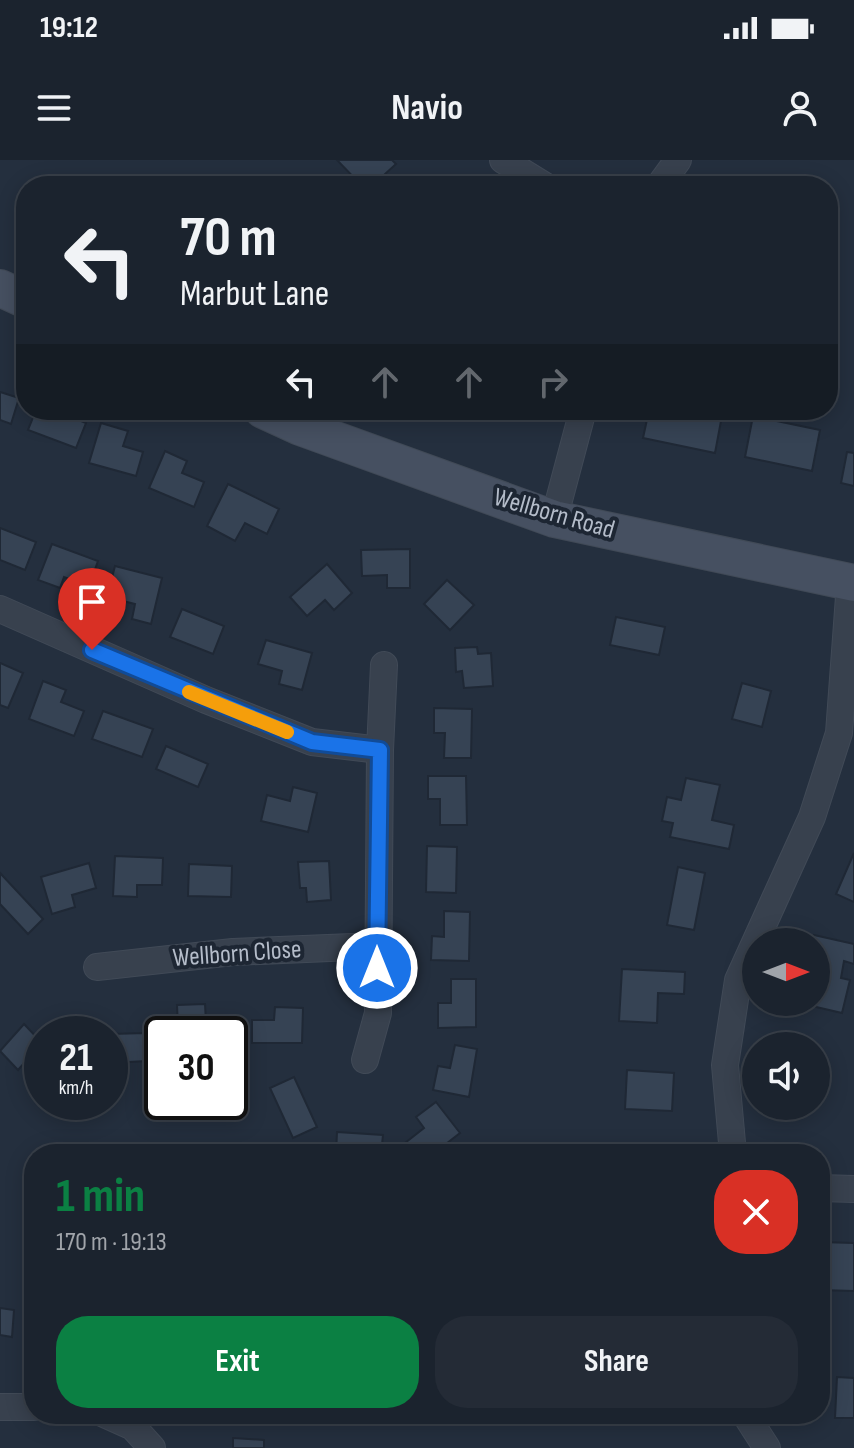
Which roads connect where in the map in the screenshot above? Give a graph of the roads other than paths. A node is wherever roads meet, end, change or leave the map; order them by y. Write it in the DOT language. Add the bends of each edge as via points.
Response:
graph roads {
  1 [pos="503,160"];
  2 [pos="529,176"];
  3 [pos="285,420"];
  4 [pos="580,420"];
  5 [pos="554,519"];
  6 [pos="852,583"];
  7 [pos="0,609"];
  8 [pos="384,665"];
  9 [pos="380,750"];
  10 [pos="377,946"];
  11 [pos="97,967"];
  12 [pos="365,1060"];
  13 [pos="732,1144"];
  14 [pos="830,1188"];
  15 [pos="854,1189"];
  16 [pos="0,1407"];
  17 [pos="24,1407"];
  18 [pos="126,1424"];
  19 [pos="751,1424"];
  20 [pos="152,1448"];
  21 [pos="767,1448"];
  1 -- 2 [label="street"];
  3 -- 5 [label="street, Wellborn Road"];
  4 -- 5 [label="street"];
  5 -- 6 [label="street, Wellborn Road"];
  6 -- 13 [label="street" via="839,733 812,817 738,980 725,1065"];
  7 -- 9 [label="street" via="312,742"];
  8 -- 9 [label="street"];
  9 -- 10 [label="street"];
  10 -- 11 [label="street, Wellborn Close" via="233,952"];
  10 -- 12 [label="street" via="378,1013"];
  14 -- 15 [label="street"];
  16 -- 17 [label="street"];
  18 -- 20 [label="street"];
  19 -- 21 [label="street"];
}
